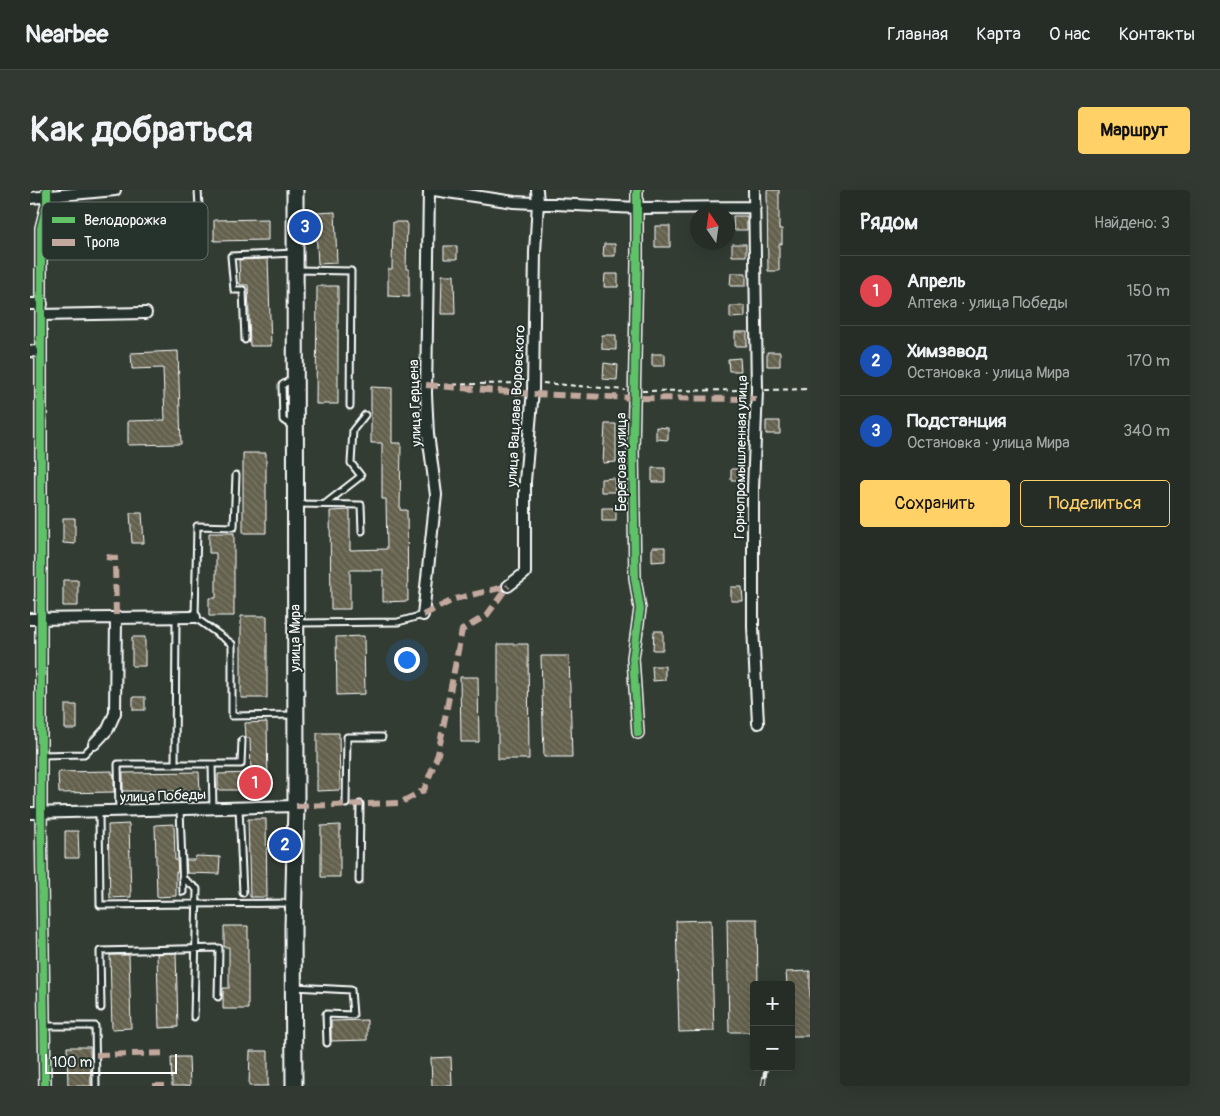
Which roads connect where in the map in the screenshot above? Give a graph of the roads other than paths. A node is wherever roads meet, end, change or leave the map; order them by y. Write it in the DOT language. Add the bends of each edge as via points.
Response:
graph roads {
  1 [pos="115,190"];
  2 [pos="295,190"];
  3 [pos="429,190"];
  4 [pos="434,190"];
  5 [pos="537,190"];
  6 [pos="637,190"];
  7 [pos="754,190"];
  8 [pos="47,193"];
  9 [pos="30,198"];
  10 [pos="538,203"];
  11 [pos="755,207"];
  12 [pos="637,208"];
  13 [pos="42,228"];
  14 [pos="295,253"];
  15 [pos="42,260"];
  16 [pos="42,260"];
  17 [pos="295,270"];
  18 [pos="30,304"];
  19 [pos="42,304"];
  20 [pos="146,312"];
  21 [pos="41,315"];
  22 [pos="245,340"];
  23 [pos="30,351"];
  24 [pos="41,352"];
  25 [pos="350,406"];
  26 [pos="365,415"];
  27 [pos="236,475"];
  28 [pos="294,504"];
  29 [pos="325,504"];
  30 [pos="362,530"];
  31 [pos="508,586"];
  32 [pos="423,615"];
  33 [pos="176,617"];
  34 [pos="194,617"];
  35 [pos="116,618"];
  36 [pos="35,619"];
  37 [pos="295,623"];
  38 [pos="295,715"];
  39 [pos="758,723"];
  40 [pos="638,733"];
  41 [pos="382,737"];
  42 [pos="242,740"];
  43 [pos="94,744"];
  44 [pos="41,755"];
  45 [pos="175,764"];
  46 [pos="212,764"];
  47 [pos="346,804"];
  48 [pos="360,804"];
  49 [pos="296,806"];
  50 [pos="213,808"];
  51 [pos="239,808"];
  52 [pos="180,810"];
  53 [pos="119,811"];
  54 [pos="99,812"];
  55 [pos="30,813"];
  56 [pos="41,813"];
  57 [pos="182,878"];
  58 [pos="359,881"];
  59 [pos="183,892"];
  60 [pos="243,893"];
  61 [pos="294,903"];
  62 [pos="196,905"];
  63 [pos="195,949"];
  64 [pos="294,987"];
  65 [pos="218,997"];
  66 [pos="101,1008"];
  67 [pos="194,1017"];
  68 [pos="44,1026"];
  69 [pos="327,1042"];
  70 [pos="45,1086"];
  71 [pos="96,1086"];
  72 [pos="294,1086"];
  1 -- 8 [label="street"];
  2 -- 14 [label="main road, улица Мира"];
  3 -- 32 [label="street, улица Герцена" via="426,385 436,495"];
  4 -- 10 [label="street"];
  5 -- 10 [label="street, улица Вацлава Воровского"];
  6 -- 12 [label="street, Береговая улица"];
  7 -- 11 [label="street, Горнопромышленная улица"];
  8 -- 9 [label="street"];
  10 -- 12 [label="street"];
  10 -- 31 [label="street, улица Вацлава Воровского" via="524,573"];
  11 -- 12 [label="street"];
  11 -- 39 [label="street, Горнопромышленная улица" via="757,390 753,627"];
  12 -- 40 [label="street, Береговая улица" via="633,452 635,578 640,609 633,658"];
  13 -- 15 [label="street"];
  14 -- 17 [label="main road, улица Мира"];
  14 -- 22 [label="lane" via="231,256 234,290 243,290"];
  16 -- 19 [label="street"];
  17 -- 25 [label="lane" via="351,271"];
  17 -- 28 [label="main road, улица Мира"];
  18 -- 19 [label="street"];
  19 -- 21 [label="street"];
  20 -- 21 [label="street"];
  21 -- 24 [label="street"];
  23 -- 24 [label="street"];
  24 -- 36 [label="street"];
  26 -- 29 [label="lane" via="353,430 351,463 361,476"];
  27 -- 34 [label="lane" via="234,527 196,526"];
  28 -- 29 [label="lane"];
  28 -- 37 [label="main road, улица Мира"];
  29 -- 30 [label="lane" via="361,504"];
  32 -- 37 [label="lane" via="398,622"];
  33 -- 34 [label="street"];
  33 -- 35 [label="street"];
  33 -- 45 [label="lane"];
  34 -- 38 [label="lane" via="232,644 232,716"];
  35 -- 36 [label="street"];
  35 -- 43 [label="street" via="115,713 108,729"];
  36 -- 44 [label="street"];
  37 -- 38 [label="main road, улица Мира"];
  38 -- 49 [label="main road, улица Мира"];
  41 -- 47 [label="lane" via="347,737"];
  42 -- 46 [label="lane" via="241,764"];
  43 -- 44 [label="lane" via="84,754"];
  44 -- 56 [label="street"];
  45 -- 46 [label="lane"];
  45 -- 53 [label="lane" via="118,764"];
  46 -- 50 [label="lane"];
  48 -- 58 [label="lane"];
  49 -- 51 [label="street, улица Победы"];
  49 -- 61 [label="main road, улица Мира"];
  50 -- 51 [label="street, улица Победы"];
  50 -- 52 [label="street, улица Победы"];
  51 -- 60 [label="lane"];
  52 -- 53 [label="street, улица Победы"];
  52 -- 57 [label="lane"];
  53 -- 54 [label="street, улица Победы"];
  54 -- 56 [label="street, улица Победы"];
  54 -- 62 [label="lane" via="100,905"];
  55 -- 56 [label="street, улица Победы"];
  56 -- 68 [label="street"];
  57 -- 59 [label="lane"];
  57 -- 62 [label="lane" via="197,888"];
  61 -- 62 [label="lane"];
  61 -- 64 [label="main road, улица Мира"];
  62 -- 63 [label="lane"];
  63 -- 65 [label="lane" via="219,948"];
  63 -- 66 [label="lane" via="100,951"];
  63 -- 67 [label="lane"];
  64 -- 69 [label="lane" via="351,990 353,1015 326,1014"];
  64 -- 72 [label="main road, улица Мира"];
  68 -- 70 [label="street"];
  68 -- 71 [label="lane" via="95,1026"];
}
